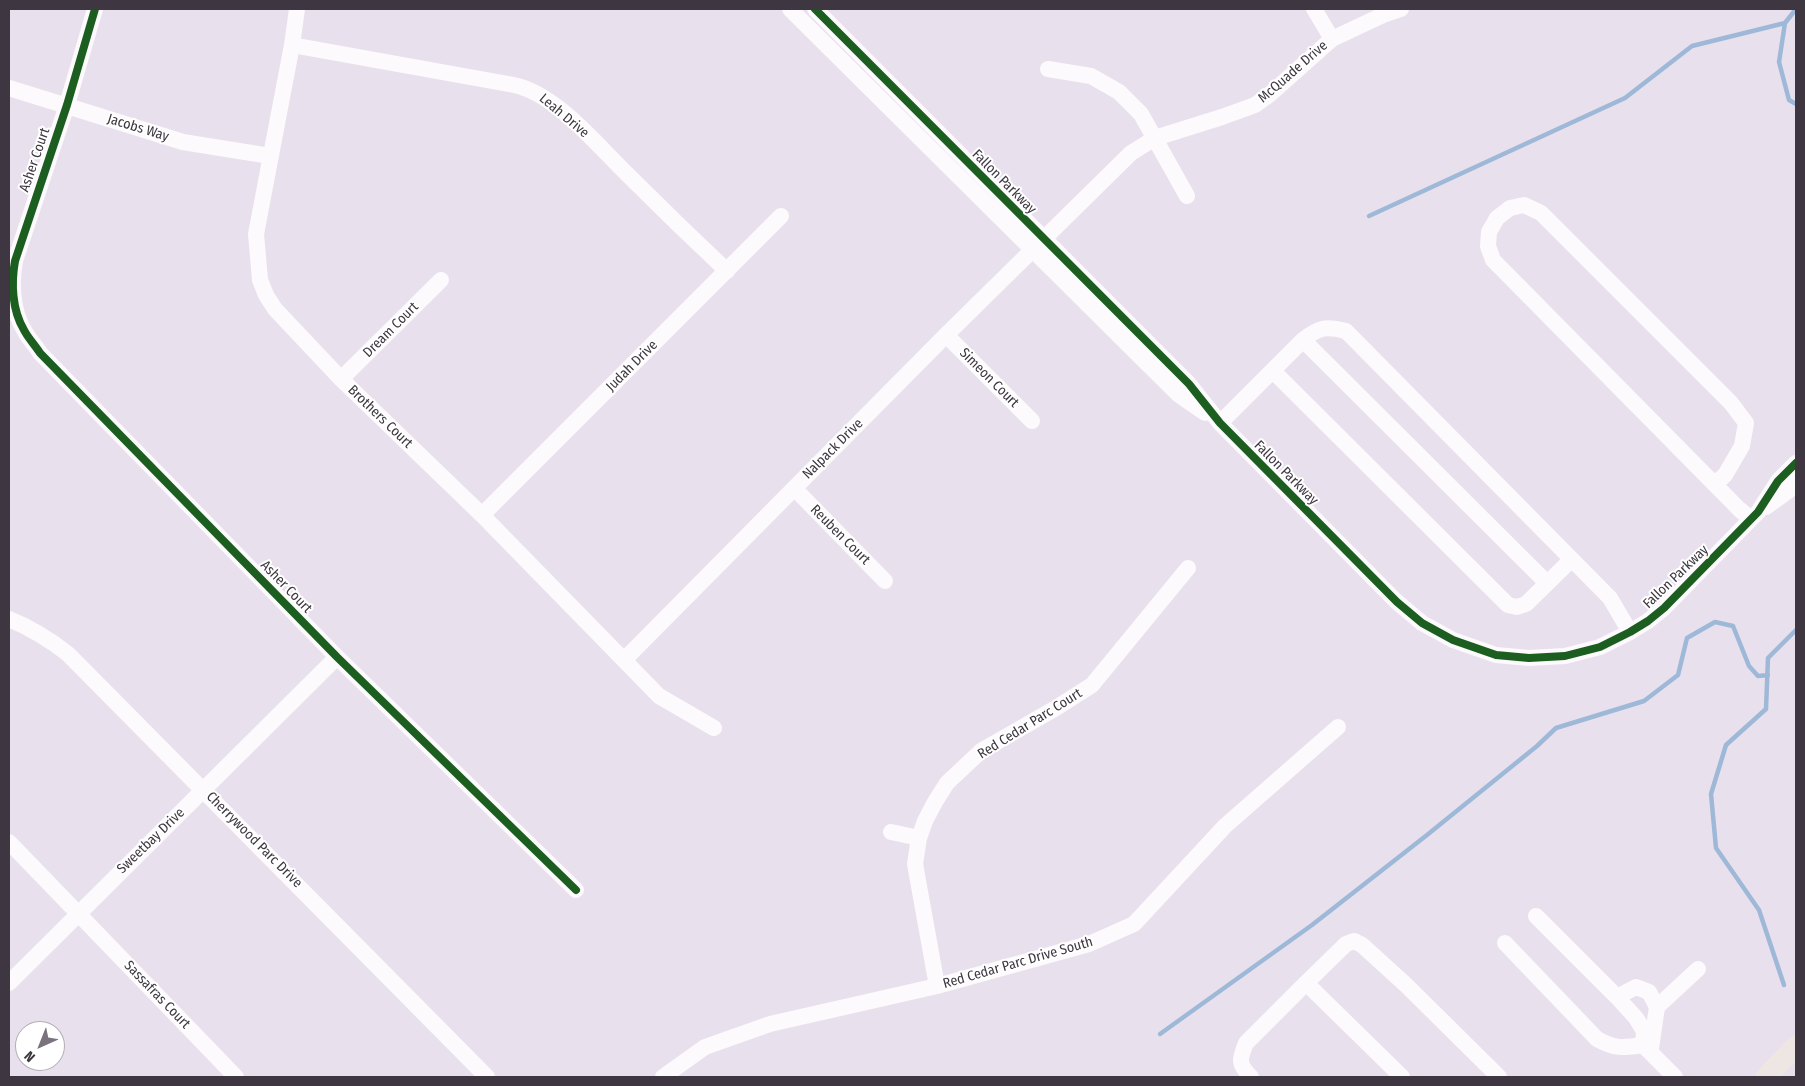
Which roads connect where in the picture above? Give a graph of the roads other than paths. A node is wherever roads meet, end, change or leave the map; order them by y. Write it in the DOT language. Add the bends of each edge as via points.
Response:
graph roads {
  1 [pos="95,9"];
  2 [pos="297,9"];
  3 [pos="790,9"];
  4 [pos="815,9"];
  5 [pos="1314,9"];
  6 [pos="1401,9"];
  7 [pos="1332,39"];
  8 [pos="292,46"];
  9 [pos="1048,69"];
  10 [pos="9,88"];
  11 [pos="67,105"];
  12 [pos="1155,138"];
  13 [pos="270,156"];
  14 [pos="1187,196"];
  15 [pos="781,216"];
  16 [pos="1038,244"];
  17 [pos="727,271"];
  18 [pos="441,280"];
  19 [pos="10,281"];
  20 [pos="946,335"];
  21 [pos="1303,340"];
  22 [pos="1273,371"];
  23 [pos="341,379"];
  24 [pos="1032,421"];
  25 [pos="1220,423"];
  26 [pos="1796,463"];
  27 [pos="1796,483"];
  28 [pos="1715,484"];
  29 [pos="794,488"];
  30 [pos="482,515"];
  31 [pos="1754,516"];
  32 [pos="1571,560"];
  33 [pos="1188,568"];
  34 [pos="885,581"];
  35 [pos="1547,583"];
  36 [pos="9,619"];
  37 [pos="1630,632"];
  38 [pos="337,657"];
  39 [pos="624,660"];
  40 [pos="1338,727"];
  41 [pos="714,728"];
  42 [pos="204,789"];
  43 [pos="891,832"];
  44 [pos="919,838"];
  45 [pos="9,842"];
  46 [pos="576,890"];
  47 [pos="78,913"];
  48 [pos="1536,916"];
  49 [pos="1505,943"];
  50 [pos="1698,969"];
  51 [pos="9,983"];
  52 [pos="1306,983"];
  53 [pos="937,986"];
  54 [pos="1617,997"];
  55 [pos="1657,1007"];
  56 [pos="1796,1046"];
  57 [pos="1647,1049"];
  58 [pos="236,1077"];
  59 [pos="487,1077"];
  60 [pos="663,1077"];
  61 [pos="1251,1077"];
  62 [pos="1402,1077"];
  63 [pos="1499,1077"];
  64 [pos="1675,1077"];
  65 [pos="1766,1077"];
  1 -- 11 [label="street, Asher Court"];
  2 -- 8 [label="street, Brothers Court"];
  3 -- 16 [label="street, Fallon Parkway"];
  4 -- 16 [label="street, Fallon Parkway"];
  5 -- 7 [label="street"];
  6 -- 7 [label="street, McQuade Drive"];
  7 -- 12 [label="street, McQuade Drive" via="1255,105"];
  8 -- 13 [label="street, Brothers Court"];
  8 -- 17 [label="street, Leah Drive" via="514,85 539,93 575,123"];
  9 -- 12 [label="street" via="1091,76 1119,92 1141,114"];
  10 -- 11 [label="street, Jacobs Way"];
  11 -- 13 [label="street, Jacobs Way" via="183,142"];
  11 -- 19 [label="street, Asher Court"];
  12 -- 14 [label="street"];
  12 -- 16 [label="street, McQuade Drive" via="1131,153"];
  13 -- 23 [label="street, Brothers Court" via="256,234 260,280 275,309"];
  15 -- 17 [label="street, Judah Drive"];
  16 -- 20 [label="street, Nalpack Drive"];
  16 -- 25 [label="street, Fallon Parkway" via="1179,395"];
  17 -- 30 [label="street, Judah Drive"];
  18 -- 23 [label="street, Dream Court"];
  19 -- 38 [label="street, Asher Court" via="23,330 40,353"];
  20 -- 24 [label="street, Simeon Court"];
  20 -- 29 [label="street, Nalpack Drive"];
  21 -- 22 [label="street"];
  21 -- 32 [label="street" via="1315,330 1330,327 1346,331"];
  21 -- 35 [label="street"];
  22 -- 25 [label="street"];
  22 -- 35 [label="street" via="1508,605 1526,604"];
  23 -- 30 [label="street, Brothers Court"];
  25 -- 37 [label="street, Fallon Parkway" via="1397,602 1422,623 1453,640 1496,655 1529,658 1565,656 1600,647"];
  26 -- 31 [label="street, Fallon Parkway" via="1778,481"];
  27 -- 31 [label="street, Fallon Parkway"];
  28 -- 28 [label="street" via="1493,260 1488,232 1497,218 1510,208 1524,205 1541,213 1731,403 1746,423 1742,446 1725,475"];
  28 -- 31 [label="street"];
  29 -- 34 [label="street, Reuben Court"];
  29 -- 39 [label="street, Nalpack Drive"];
  30 -- 39 [label="street, Brothers Court"];
  31 -- 37 [label="street, Fallon Parkway" via="1664,608"];
  32 -- 35 [label="street"];
  32 -- 37 [label="street" via="1610,598"];
  33 -- 44 [label="street, Red Cedar Parc Court" via="1092,685 981,751 947,783"];
  36 -- 42 [label="street, Cherrywood Parc Drive" via="30,627 68,654"];
  38 -- 42 [label="street, Sweetbay Drive"];
  38 -- 46 [label="street, Asher Court"];
  39 -- 41 [label="street, Brothers Court" via="659,696"];
  40 -- 53 [label="street, Red Cedar Parc Drive South" via="1225,826 1134,924 1089,944"];
  42 -- 47 [label="street, Sweetbay Drive"];
  42 -- 59 [label="street, Cherrywood Parc Drive"];
  43 -- 44 [label="street"];
  44 -- 53 [label="street, Red Cedar Parc Court" via="915,864"];
  45 -- 47 [label="street, Sassafras Court"];
  47 -- 51 [label="street, Sweetbay Drive"];
  47 -- 58 [label="street, Sassafras Court"];
  48 -- 54 [label="street"];
  49 -- 57 [label="street" via="1597,1039 1611,1046"];
  50 -- 55 [label="street"];
  52 -- 61 [label="street" via="1246,1044 1240,1062"];
  52 -- 62 [label="street"];
  52 -- 63 [label="street" via="1346,944 1354,941 1406,985"];
  53 -- 60 [label="street, Red Cedar Parc Drive South" via="770,1024 705,1047"];
  54 -- 55 [label="street" via="1636,987 1649,992"];
  54 -- 57 [label="street" via="1644,1031"];
  55 -- 57 [label="street"];
  56 -- 65 [label="main road"];
  57 -- 64 [label="street"];
}
